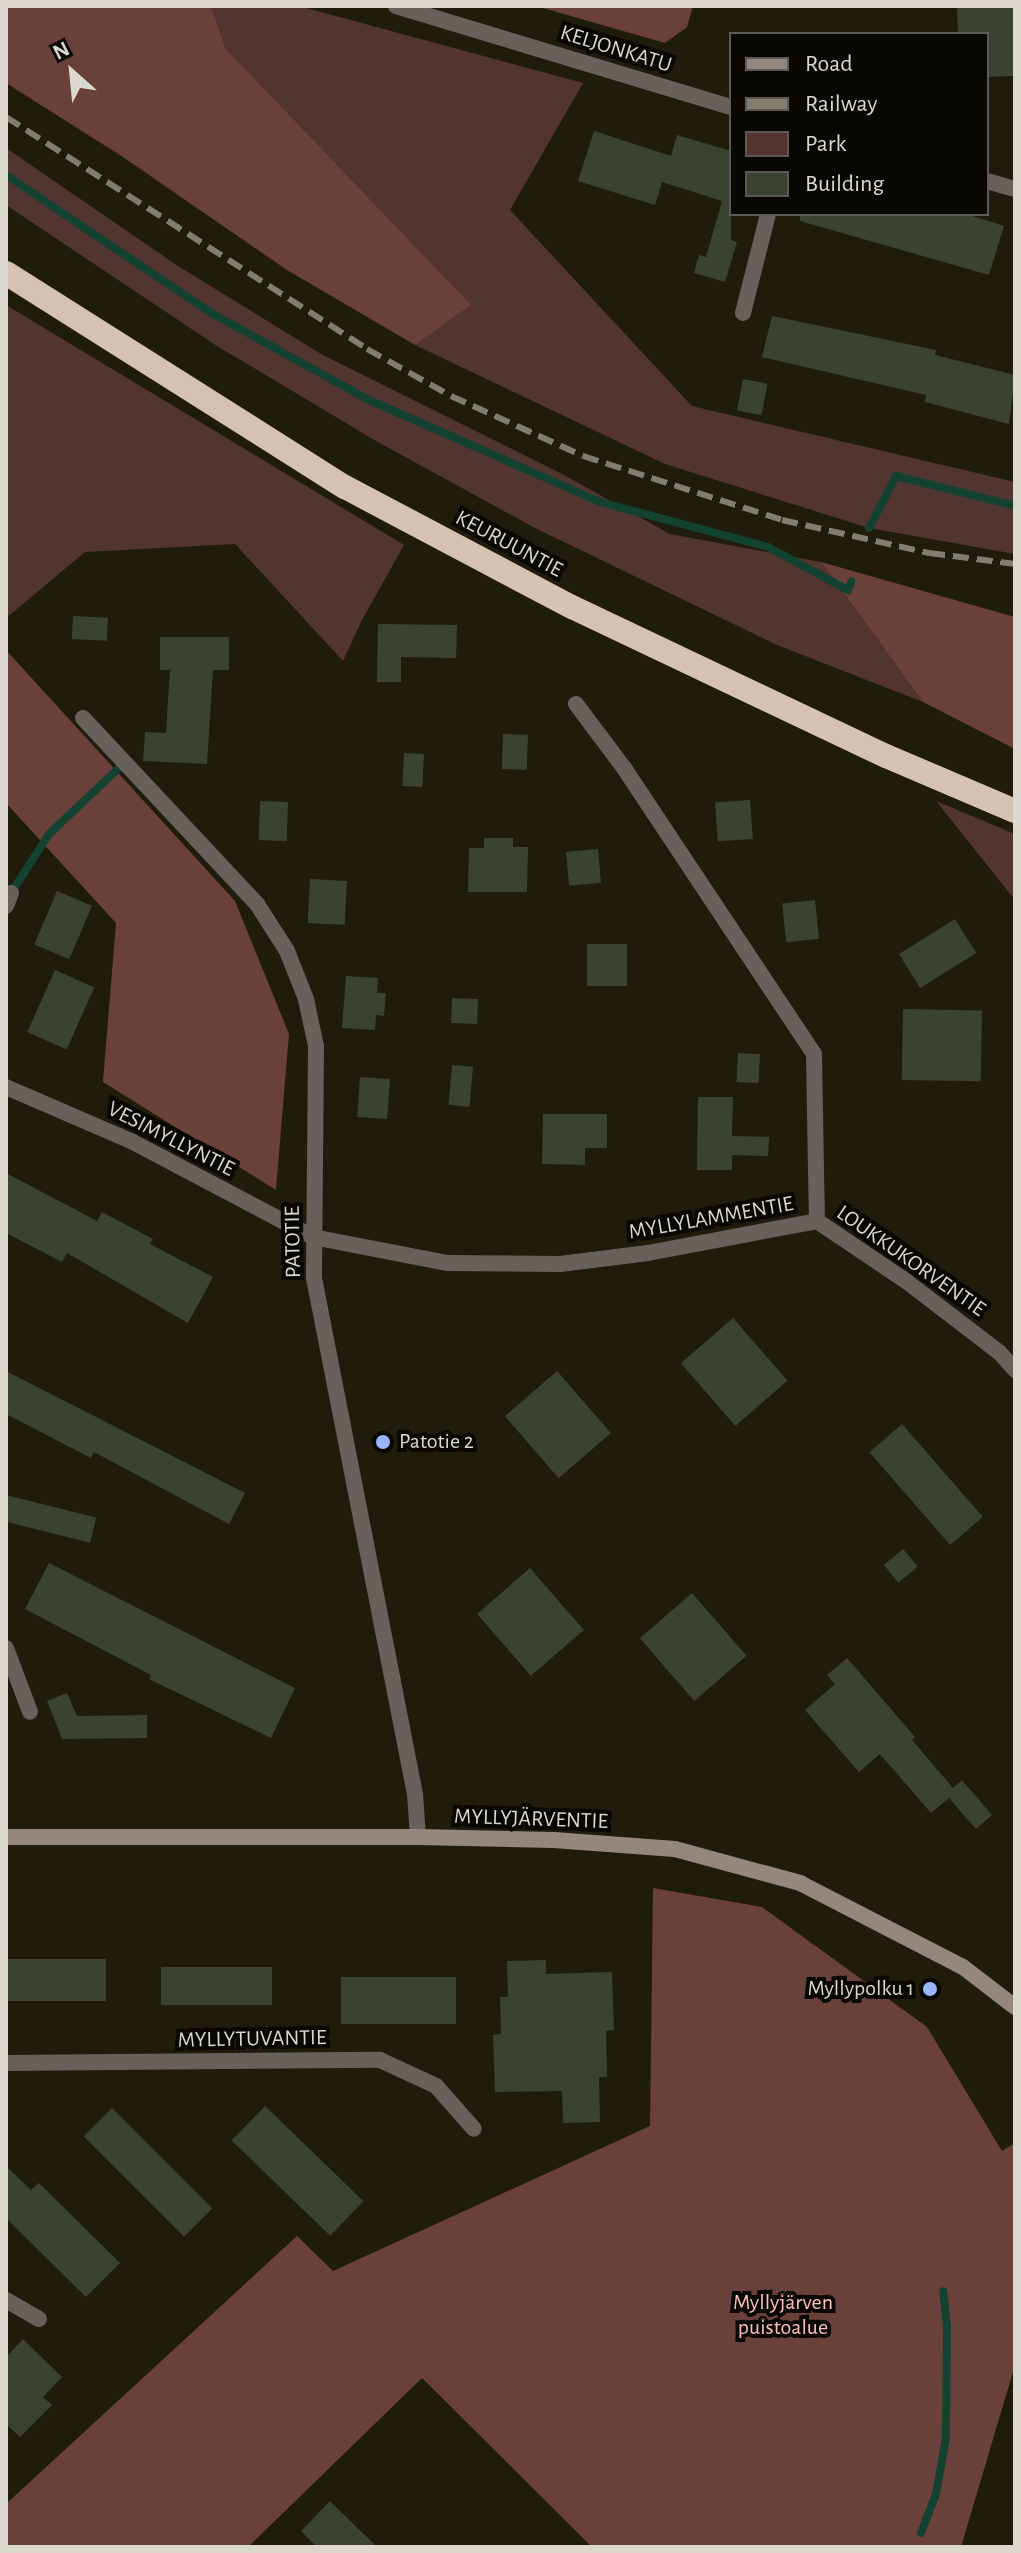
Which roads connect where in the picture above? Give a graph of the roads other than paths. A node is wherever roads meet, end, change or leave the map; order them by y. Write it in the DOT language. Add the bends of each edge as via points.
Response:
graph roads {
  1 [pos="396,6"];
  2 [pos="729,106"];
  3 [pos="989,182"];
  4 [pos="1015,189"];
  5 [pos="767,216"];
  6 [pos="6,273"];
  7 [pos="743,313"];
  8 [pos="576,704"];
  9 [pos="83,718"];
  10 [pos="1015,811"];
  11 [pos="6,1087"];
  12 [pos="817,1221"];
  13 [pos="313,1237"];
  14 [pos="1015,1370"];
  15 [pos="6,1648"];
  16 [pos="30,1712"];
  17 [pos="6,1837"];
  18 [pos="418,1837"];
  19 [pos="1015,2007"];
  20 [pos="6,2063"];
  21 [pos="474,2129"];
  22 [pos="6,2300"];
  23 [pos="39,2319"];
  1 -- 2 [label="street, KELJONKATU"];
  3 -- 4 [label="street"];
  5 -- 7 [label="street"];
  6 -- 10 [label="highway, KEURUUNTIE" via="345,487 572,607 886,756"];
  8 -- 12 [label="street, MYLLYLAMMENTIE" via="814,1054"];
  9 -- 13 [label="street, PATOTIE" via="257,904 287,951 306,999 316,1046"];
  11 -- 13 [label="street, VESIMYLLYNTIE" via="131,1141"];
  12 -- 13 [label="street, MYLLYLAMMENTIE" via="560,1264 447,1263"];
  12 -- 14 [label="street, LOUKKUKORVENTIE" via="906,1281"];
  13 -- 18 [label="street, PATOTIE" via="314,1278 415,1794"];
  15 -- 16 [label="street"];
  17 -- 18 [label="main road, MYLLYJÄRVENTIE"];
  18 -- 19 [label="main road, MYLLYJÄRVENTIE" via="675,1849 800,1883 963,1967"];
  20 -- 21 [label="street, MYLLYTUVANTIE" via="380,2060 436,2086"];
  22 -- 23 [label="street"];
}
